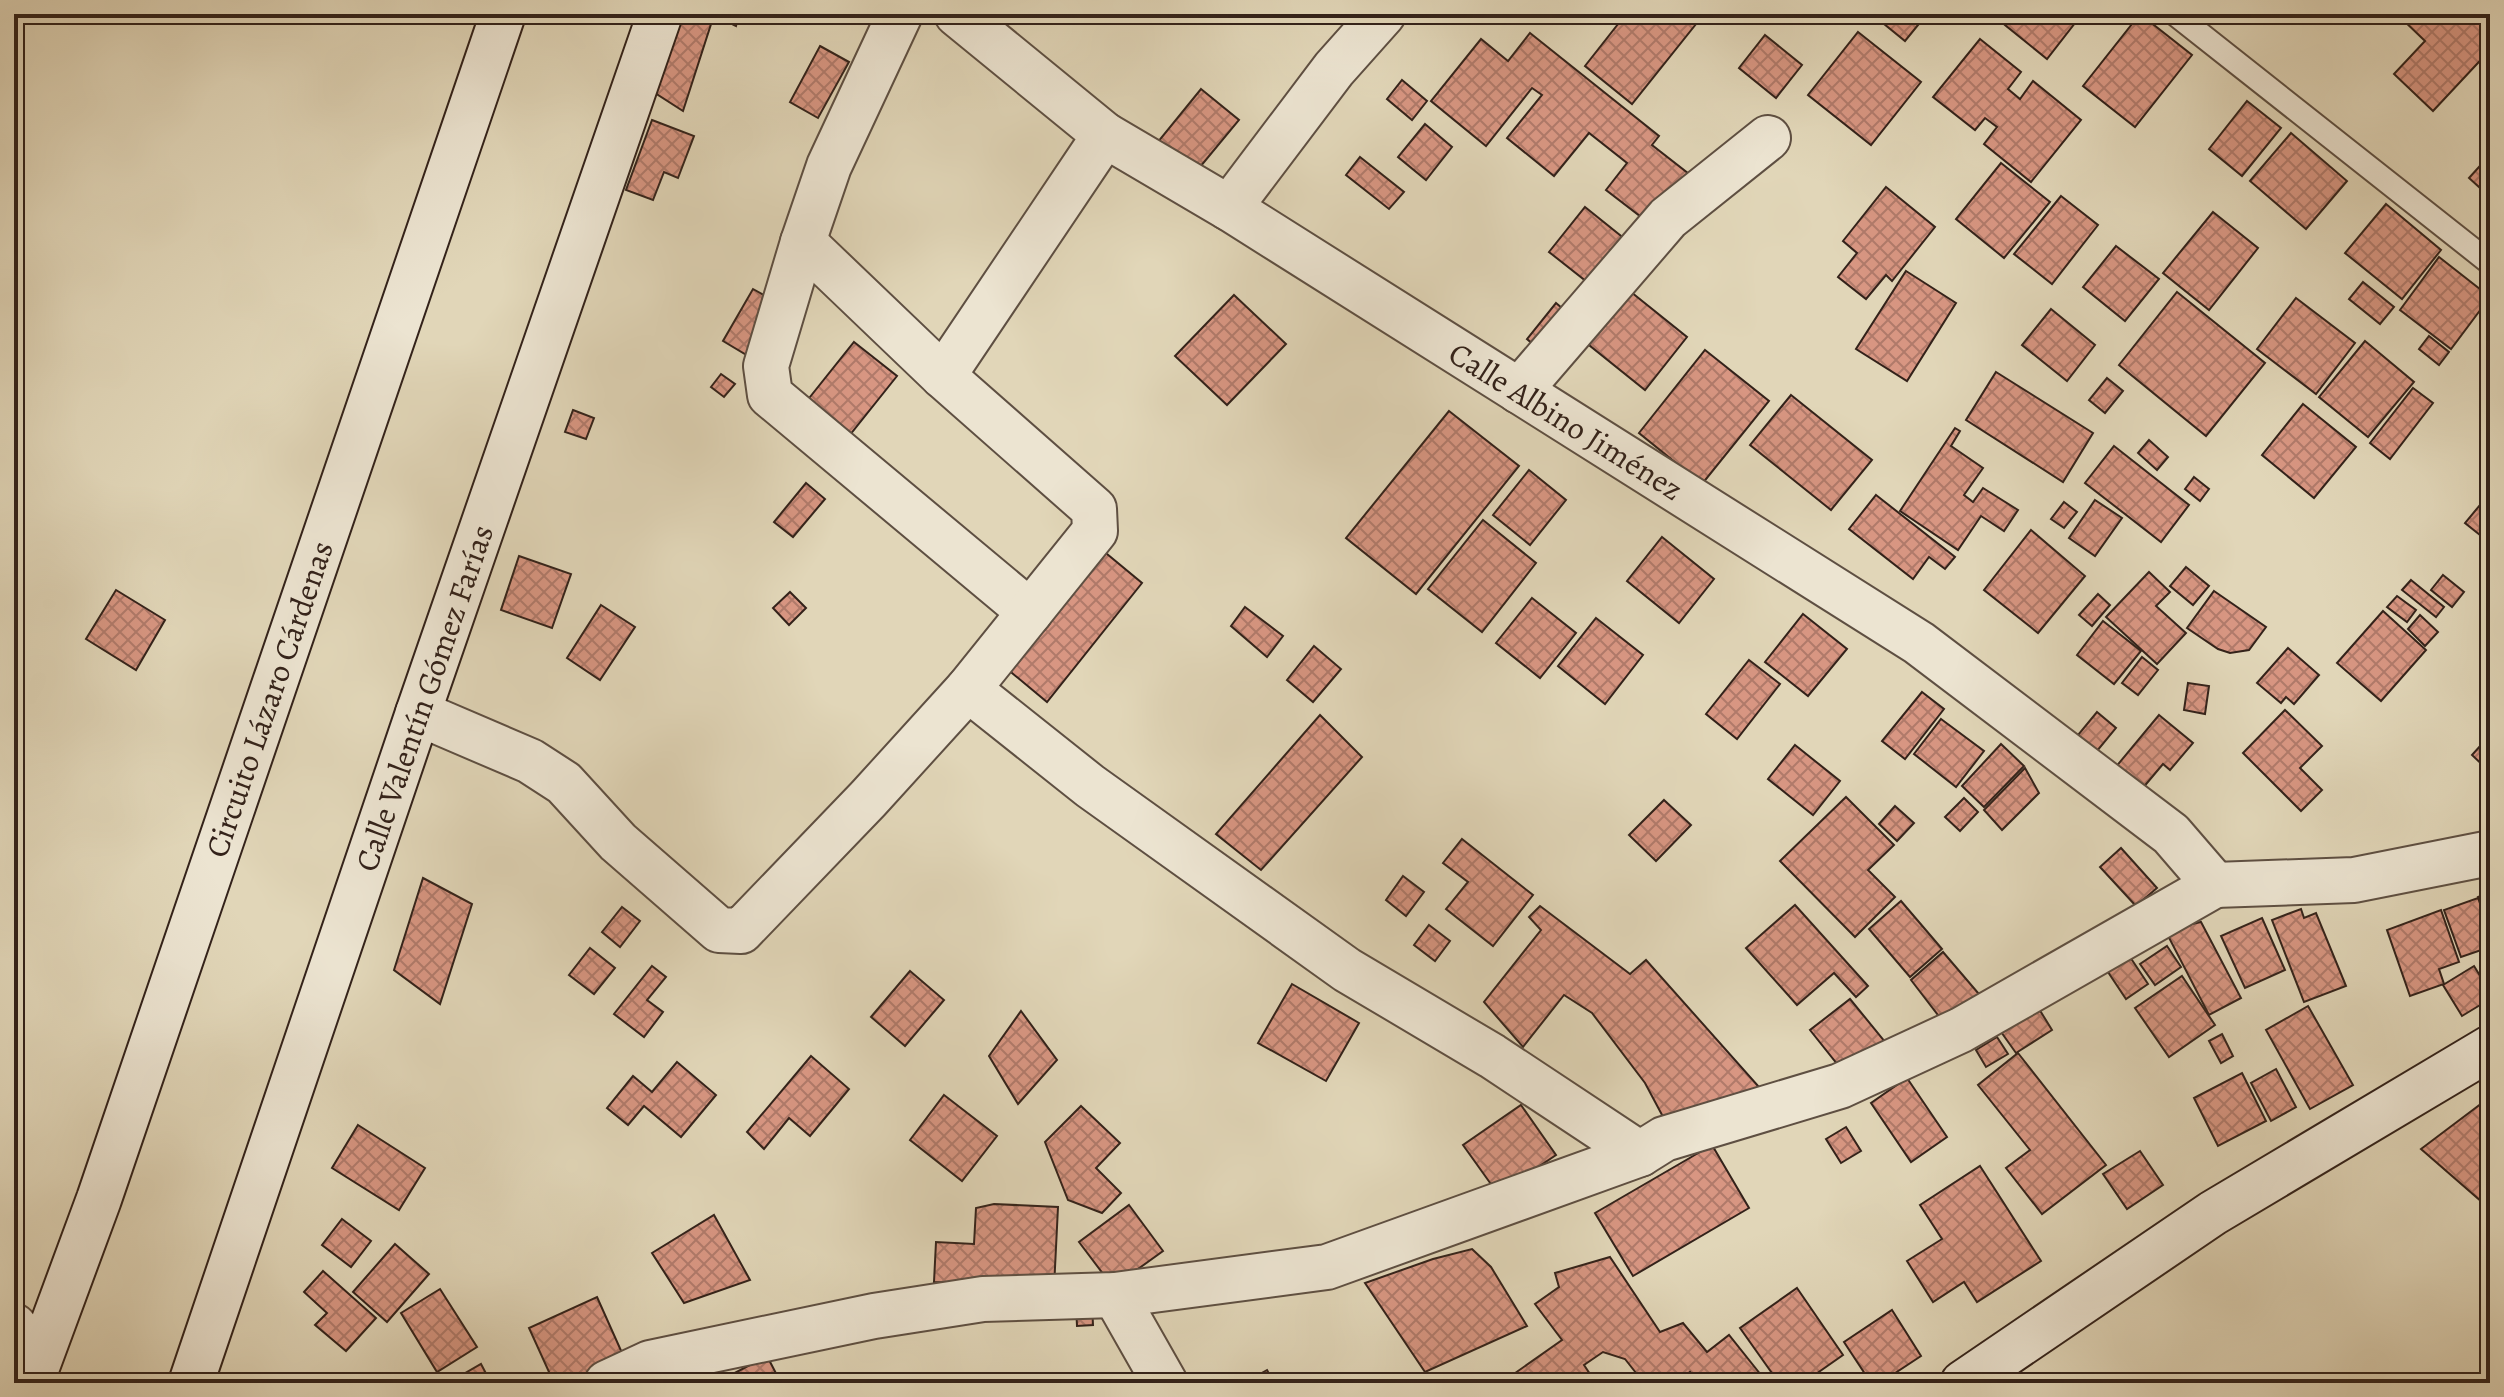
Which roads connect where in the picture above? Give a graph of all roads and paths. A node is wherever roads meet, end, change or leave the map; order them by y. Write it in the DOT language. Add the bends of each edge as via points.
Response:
graph roads {
  1 [pos="503,14"];
  2 [pos="660,14"];
  3 [pos="900,14"];
  4 [pos="1383,14"];
  5 [pos="2175,14"];
  6 [pos="971,18"];
  7 [pos="1105,135"];
  8 [pos="1768,138"];
  9 [pos="1229,208"];
  10 [pos="803,242"];
  11 [pos="2490,263"];
  12 [pos="943,376"];
  13 [pos="1519,391"];
  14 [pos="1030,612"];
  15 [pos="968,689"];
  16 [pos="418,713"];
  17 [pos="2490,853"];
  18 [pos="2215,885"];
  19 [pos="2490,1048"];
  20 [pos="1640,1154"];
  21 [pos="1115,1295"];
  22 [pos="25,1356"];
  23 [pos="657,1373"];
  24 [pos="191,1383"];
  25 [pos="607,1383"];
  26 [pos="1165,1383"];
  27 [pos="1963,1383"];
  1 -- 22 [label="street, Circuito Lázaro Cárdenas" via="104,1184"];
  2 -- 16 [label="street, Calle Valentín Gómez Farías"];
  3 -- 10 [label="street" via="829,166"];
  4 -- 9 [label="street" via="1334,69"];
  5 -- 11 [label="lane"];
  6 -- 7 [label="street, Calle Albino Jiménez"];
  7 -- 9 [label="street, Calle Albino Jiménez"];
  7 -- 12 [label="street"];
  8 -- 13 [label="street" via="1668,218"];
  9 -- 13 [label="street, Calle Albino Jiménez"];
  10 -- 12 [label="street"];
  10 -- 14 [label="street" via="766,366 770,395"];
  12 -- 14 [label="street" via="1094,509 1095,531"];
  13 -- 18 [label="street, Calle Albino Jiménez" via="1919,643 2171,834"];
  14 -- 15 [label="street"];
  15 -- 16 [label="street" via="741,931 719,930 618,842 564,783 530,761"];
  15 -- 20 [label="street" via="1090,786 1347,970 1492,1056"];
  16 -- 24 [label="street, Calle Valentín Gómez Farías"];
  17 -- 18 [label="street" via="2354,880"];
  18 -- 20 [label="street" via="1961,1030 1840,1086 1664,1139"];
  19 -- 27 [label="street" via="2213,1213"];
  20 -- 21 [label="street" via="1327,1267"];
  21 -- 23 [label="street" via="983,1299 874,1316"];
  21 -- 26 [label="street"];
  23 -- 25 [label="street"];
}
